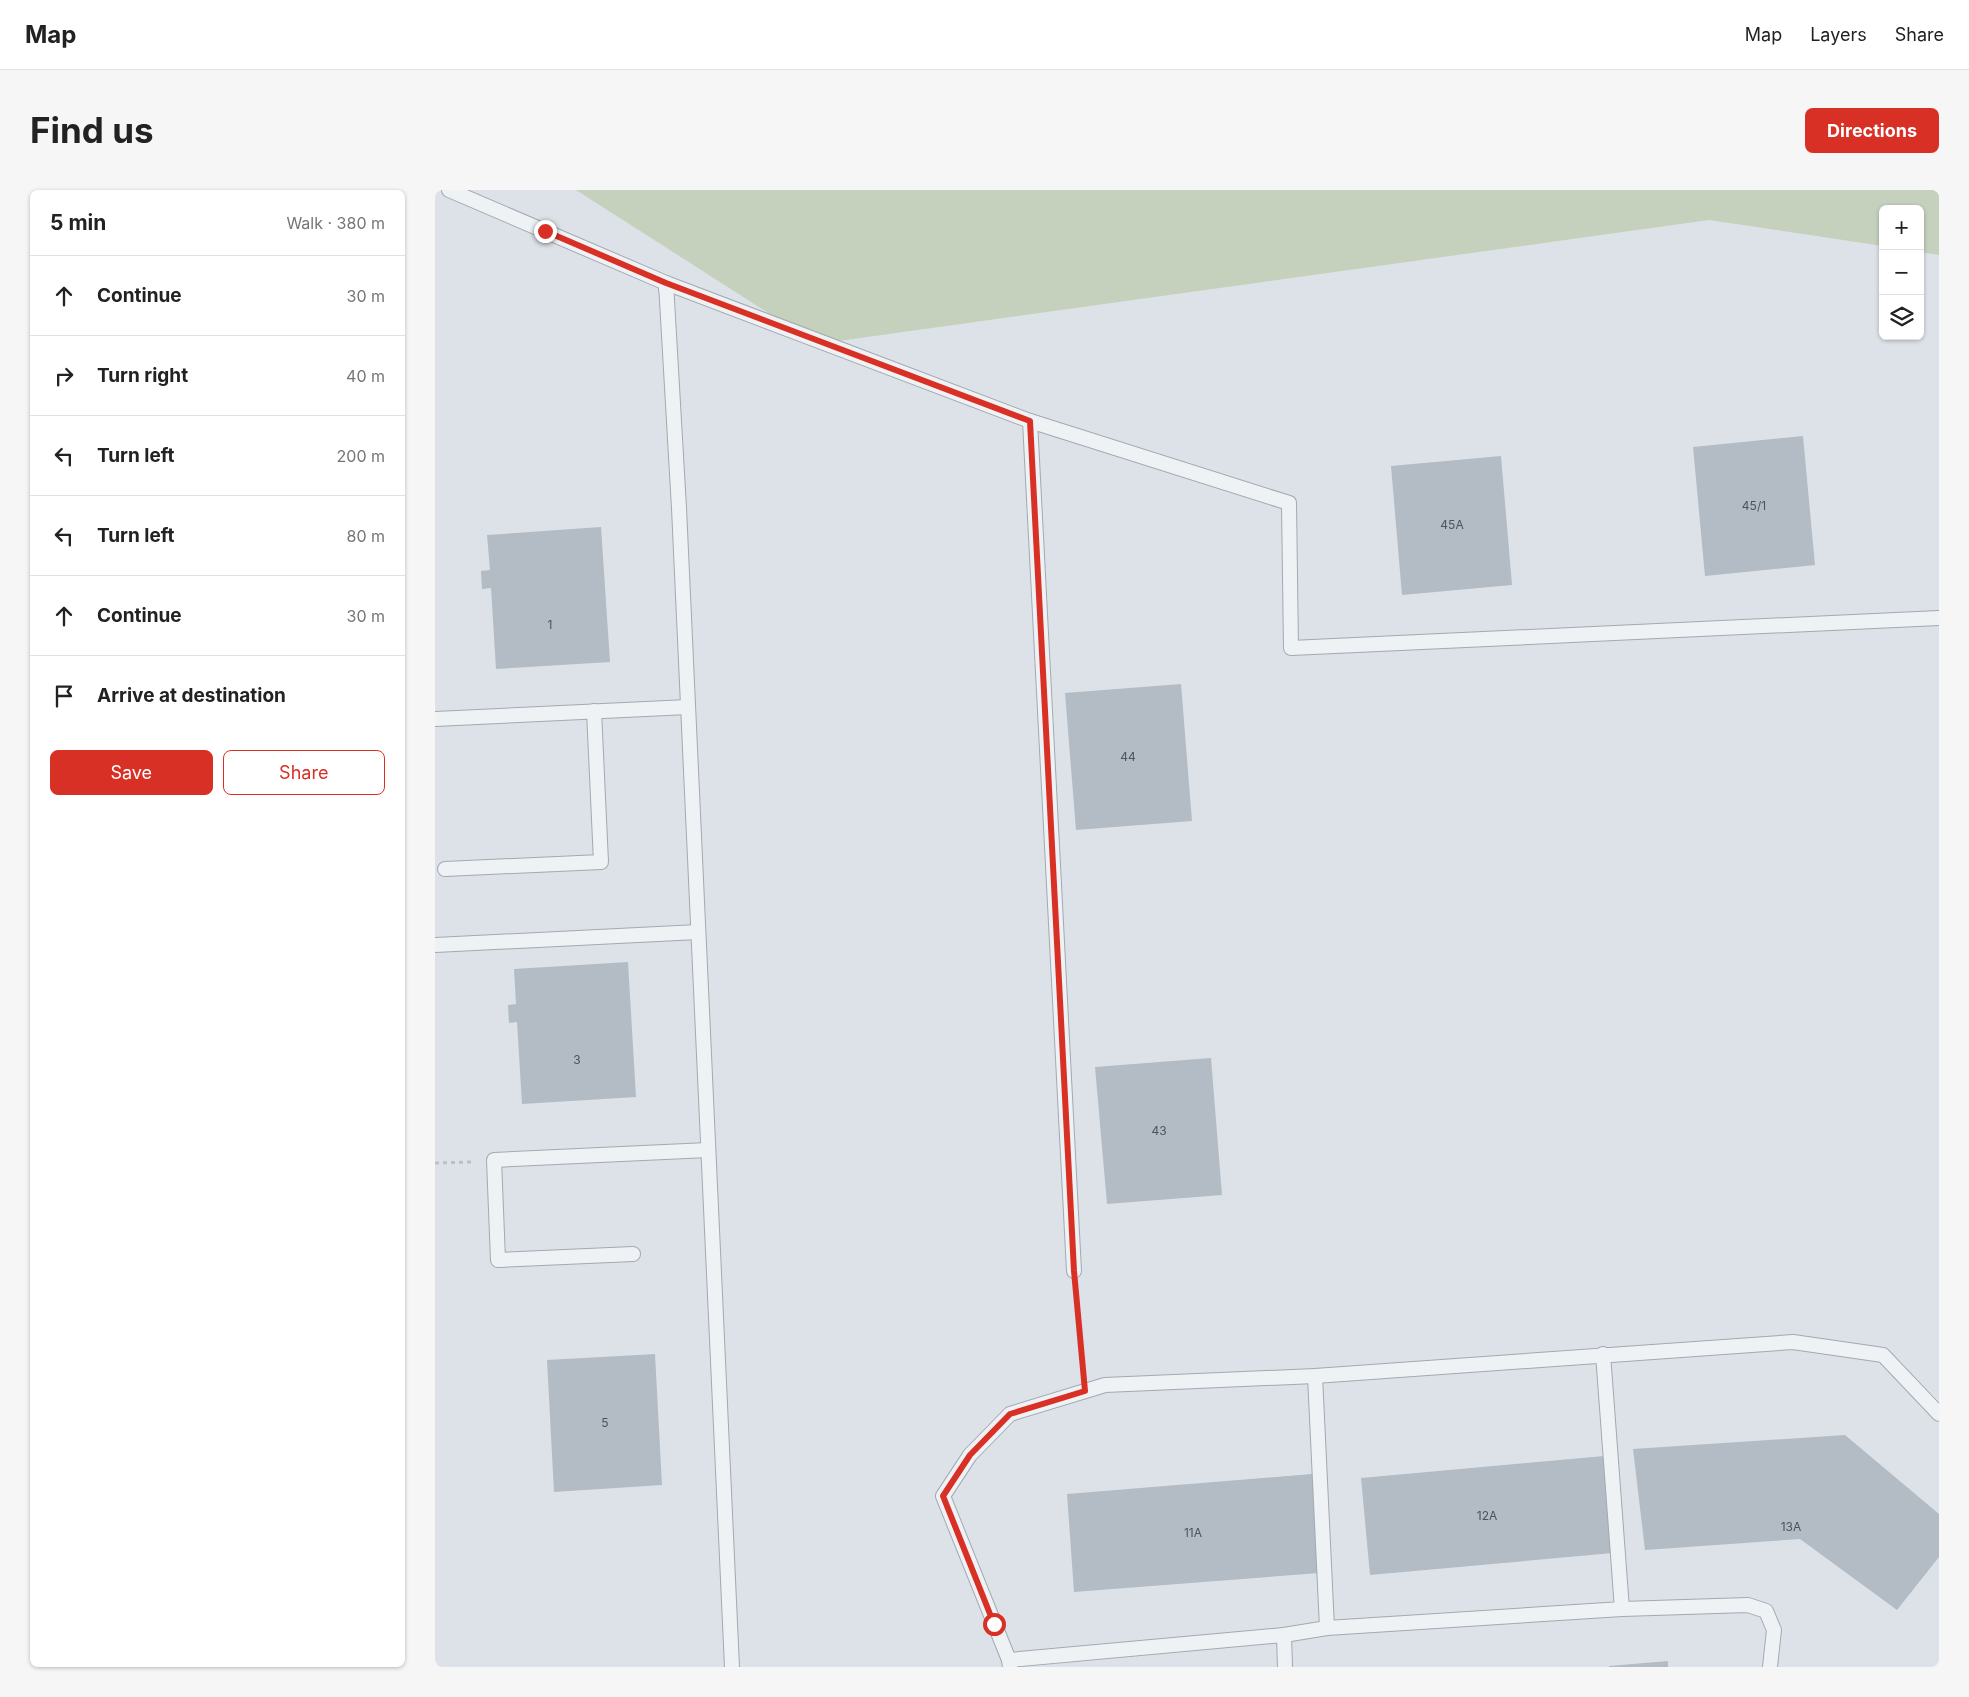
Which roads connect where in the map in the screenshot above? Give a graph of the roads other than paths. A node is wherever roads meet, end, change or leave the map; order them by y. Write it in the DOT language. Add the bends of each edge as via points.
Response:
graph roads {
  1 [pos="449,190"];
  2 [pos="666,283"];
  3 [pos="1030,421"];
  4 [pos="1939,618"];
  5 [pos="688,707"];
  6 [pos="594,711"];
  7 [pos="435,719"];
  8 [pos="445,869"];
  9 [pos="698,932"];
  10 [pos="435,945"];
  11 [pos="708,1150"];
  12 [pos="633,1254"];
  13 [pos="1074,1271"];
  14 [pos="1603,1354"];
  15 [pos="1315,1376"];
  16 [pos="1939,1414"];
  17 [pos="1622,1610"];
  18 [pos="1327,1628"];
  19 [pos="1284,1635"];
  20 [pos="1009,1664"];
  21 [pos="732,1667"];
  22 [pos="1285,1667"];
  23 [pos="1770,1667"];
  1 -- 2 [label="lane"];
  2 -- 3 [label="lane"];
  2 -- 5 [label="lane"];
  3 -- 4 [label="lane" via="1289,503 1291,648"];
  3 -- 13 [label="lane"];
  5 -- 6 [label="lane"];
  5 -- 9 [label="lane"];
  6 -- 7 [label="lane"];
  6 -- 8 [label="lane" via="601,862"];
  9 -- 10 [label="lane"];
  9 -- 11 [label="lane"];
  11 -- 12 [label="lane" via="494,1160 498,1260"];
  11 -- 21 [label="lane"];
  14 -- 15 [label="lane"];
  14 -- 16 [label="lane" via="1793,1342 1883,1355"];
  14 -- 17 [label="lane"];
  15 -- 18 [label="lane"];
  15 -- 20 [label="lane" via="1105,1385 1010,1414 970,1455 943,1496"];
  17 -- 18 [label="lane"];
  17 -- 23 [label="lane" via="1748,1605 1766,1611 1774,1630"];
  18 -- 19 [label="lane"];
  19 -- 20 [label="lane"];
  19 -- 22 [label="lane"];
}
